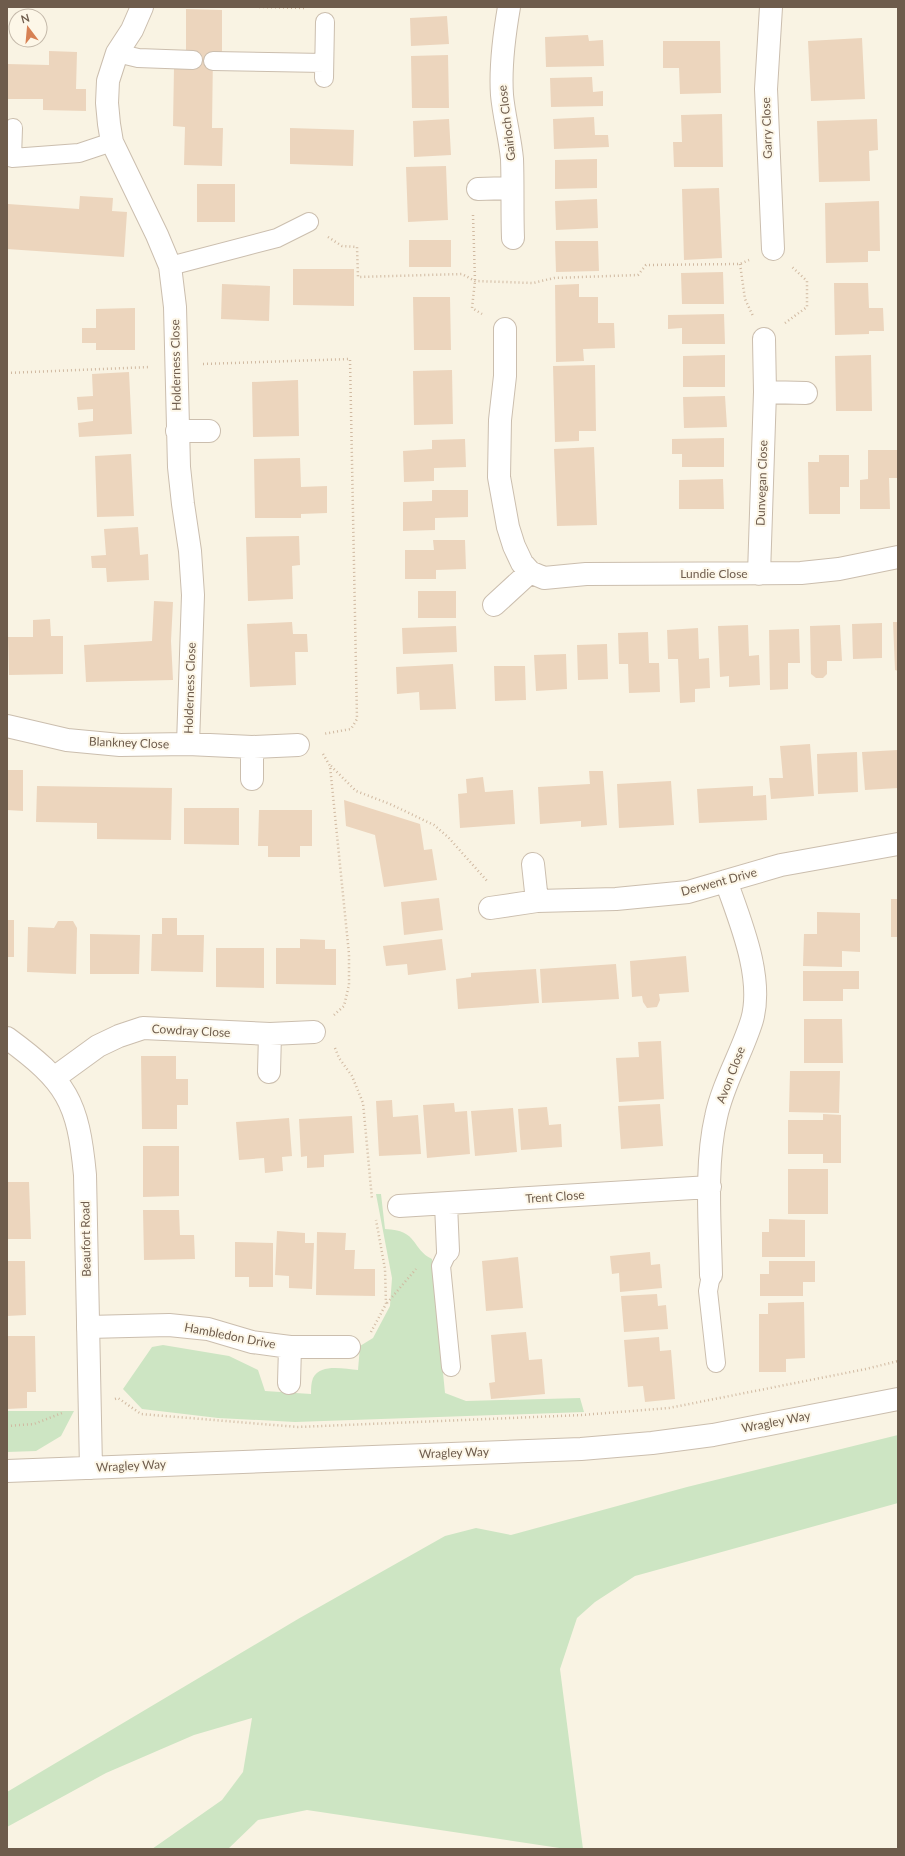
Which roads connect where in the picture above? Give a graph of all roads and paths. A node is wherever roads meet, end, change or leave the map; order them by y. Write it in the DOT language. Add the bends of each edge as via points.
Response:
graph roads {
  1 [pos="142,7"];
  2 [pos="259,7"];
  3 [pos="509,7"];
  4 [pos="771,7"];
  5 [pos="306,8"];
  6 [pos="325,22"];
  7 [pos="117,53"];
  8 [pos="193,60"];
  9 [pos="213,60"];
  10 [pos="13,128"];
  11 [pos="112,142"];
  12 [pos="512,188"];
  13 [pos="478,189"];
  14 [pos="309,222"];
  15 [pos="513,238"];
  16 [pos="773,249"];
  17 [pos="740,264"];
  18 [pos="170,266"];
  19 [pos="475,281"];
  20 [pos="505,329"];
  21 [pos="764,339"];
  22 [pos="177,366"];
  23 [pos="7,373"];
  24 [pos="765,392"];
  25 [pos="806,393"];
  26 [pos="177,431"];
  27 [pos="209,431"];
  28 [pos="898,558"];
  29 [pos="530,572"];
  30 [pos="759,574"];
  31 [pos="494,605"];
  32 [pos="7,726"];
  33 [pos="320,735"];
  34 [pos="188,744"];
  35 [pos="298,745"];
  36 [pos="252,747"];
  37 [pos="320,750"];
  38 [pos="330,766"];
  39 [pos="252,779"];
  40 [pos="898,844"];
  41 [pos="533,864"];
  42 [pos="726,881"];
  43 [pos="537,901"];
  44 [pos="490,908"];
  45 [pos="323,1027"];
  46 [pos="270,1034"];
  47 [pos="7,1038"];
  48 [pos="334,1045"];
  49 [pos="269,1072"];
  50 [pos="54,1078"];
  51 [pos="710,1187"];
  52 [pos="446,1204"];
  53 [pos="373,1206"];
  54 [pos="399,1206"];
  55 [pos="375,1214"];
  56 [pos="448,1251"];
  57 [pos="711,1275"];
  58 [pos="88,1327"];
  59 [pos="290,1347"];
  60 [pos="349,1347"];
  61 [pos="898,1362"];
  62 [pos="716,1363"];
  63 [pos="451,1367"];
  64 [pos="289,1383"];
  65 [pos="898,1399"];
  66 [pos="90,1404"];
  67 [pos="7,1426"];
  68 [pos="91,1468"];
  69 [pos="7,1471"];
  1 -- 7 [label="street, Holderness Close" via="132,30"];
  2 -- 5 [label="path"];
  3 -- 12 [label="street, Gairloch Close" via="501,73 502,97 512,160"];
  4 -- 16 [label="street, Garry Close" via="766,89"];
  6 -- 9 [label="lane" via="324,71"];
  7 -- 8 [label="lane" via="138,58"];
  7 -- 11 [label="street, Holderness Close" via="108,81 107,103"];
  10 -- 11 [label="lane" via="12,158 79,153"];
  11 -- 18 [label="street, Holderness Close" via="158,235"];
  12 -- 13 [label="street"];
  12 -- 15 [label="street, Gairloch Close"];
  13 -- 19 [label="path" via="472,219"];
  14 -- 18 [label="lane" via="277,238"];
  14 -- 19 [label="path" via="319,232 342,246 357,247 358,277 462,274"];
  16 -- 17 [label="path"];
  16 -- 21 [label="path" via="807,280 807,306"];
  17 -- 19 [label="path" via="646,265 638,275 554,278 533,284"];
  17 -- 21 [label="path" via="745,299"];
  18 -- 22 [label="street, Holderness Close" via="175,307"];
  19 -- 20 [label="path" via="472,308"];
  20 -- 29 [label="street" via="499,477 514,546 522,563"];
  21 -- 24 [label="street, Dunvegan Close"];
  22 -- 23 [label="path"];
  22 -- 26 [label="street, Holderness Close"];
  22 -- 33 [label="path" via="350,359 357,719 351,729"];
  24 -- 25 [label="street"];
  24 -- 30 [label="street, Dunvegan Close"];
  26 -- 27 [label="street"];
  26 -- 34 [label="street, Holderness Close" via="193,594"];
  28 -- 30 [label="street, Lundie Close" via="839,570"];
  29 -- 30 [label="street, Lundie Close" via="544,578 586,574"];
  29 -- 31 [label="street"];
  32 -- 34 [label="street, Blankney Close" via="67,740 120,745"];
  34 -- 36 [label="street, Blankney Close"];
  35 -- 36 [label="street, Blankney Close"];
  36 -- 39 [label="street"];
  37 -- 38 [label="path"];
  38 -- 44 [label="path" via="356,791 434,825 491,885"];
  38 -- 45 [label="path" via="349,954 349,985 344,1006"];
  40 -- 42 [label="street, Derwent Drive" via="781,865"];
  41 -- 43 [label="street"];
  42 -- 43 [label="street, Derwent Drive" via="688,892"];
  42 -- 51 [label="street, Avon Close" via="750,954 754,1002 752,1019 716,1116 711,1143"];
  43 -- 44 [label="street, Derwent Drive"];
  45 -- 46 [label="street, Cowdray Close"];
  46 -- 49 [label="street"];
  46 -- 50 [label="street, Cowdray Close" via="143,1028 98,1046"];
  47 -- 50 [label="street, Beaufort Road" via="40,1063"];
  48 -- 53 [label="path" via="339,1058 352,1076 363,1103"];
  50 -- 58 [label="street, Beaufort Road" via="68,1096 82,1144"];
  51 -- 52 [label="street, Trent Close"];
  51 -- 57 [label="street, Avon Close"];
  52 -- 54 [label="street, Trent Close"];
  52 -- 56 [label="street"];
  55 -- 60 [label="path" via="385,1269 386,1304 371,1333"];
  56 -- 63 [label="lane" via="441,1266"];
  57 -- 62 [label="lane" via="708,1291"];
  58 -- 59 [label="street, Hambledon Drive" via="169,1325 208,1329 252,1342"];
  58 -- 66 [label="street, Beaufort Road"];
  59 -- 60 [label="street, Hambledon Drive"];
  59 -- 64 [label="street"];
  61 -- 66 [label="path" via="668,1408 582,1415 298,1427 141,1414 118,1398"];
  65 -- 68 [label="street, Wragley Way" via="713,1435 652,1443"];
  66 -- 67 [label="path" via="34,1424"];
  66 -- 68 [label="street, Beaufort Road"];
  68 -- 69 [label="street, Wragley Way"];
}
